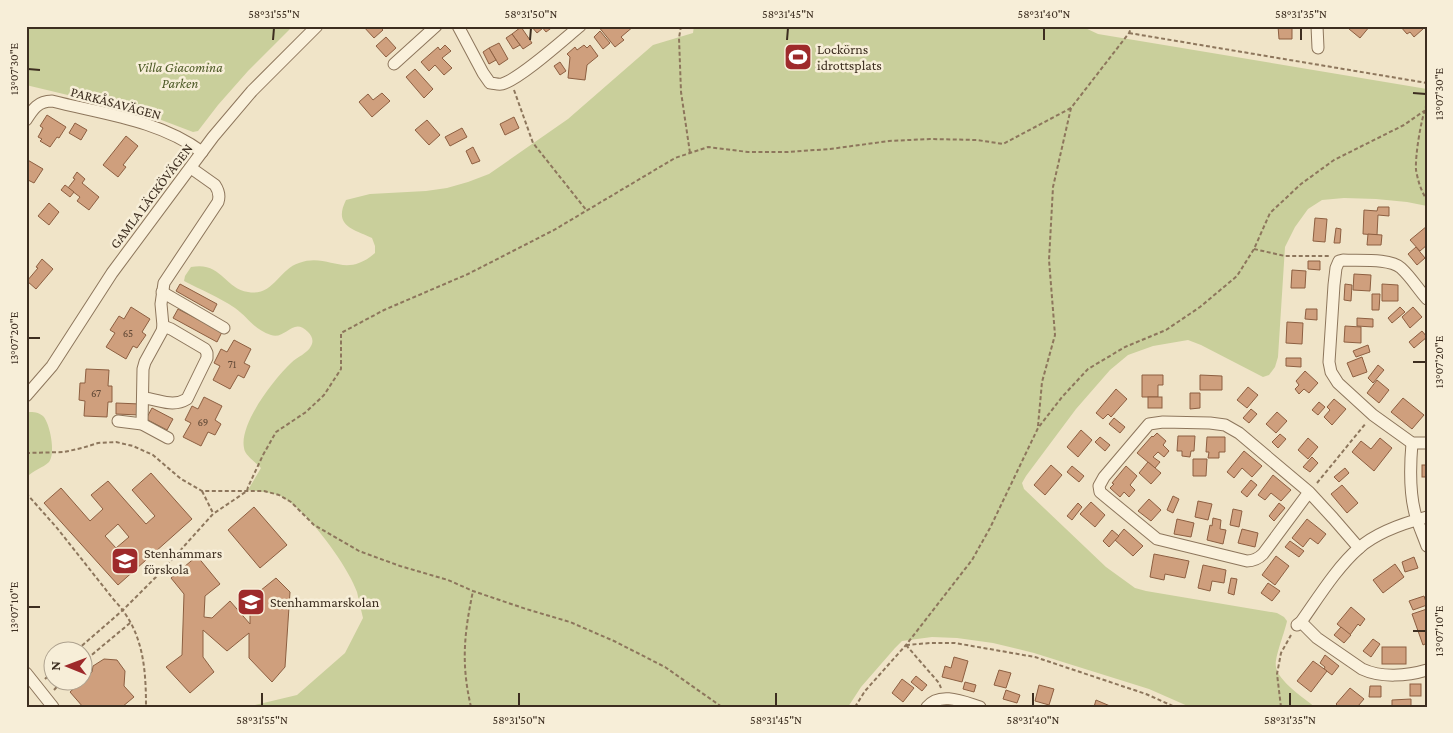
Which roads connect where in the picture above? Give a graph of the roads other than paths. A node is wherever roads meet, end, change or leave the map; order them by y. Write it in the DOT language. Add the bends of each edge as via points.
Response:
graph roads {
  1 [pos="317,26"];
  2 [pos="436,26"];
  3 [pos="458,26"];
  4 [pos="580,26"];
  5 [pos="1317,26"];
  6 [pos="1318,48"];
  7 [pos="394,64"];
  8 [pos="26,120"];
  9 [pos="202,152"];
  10 [pos="191,168"];
  11 [pos="162,292"];
  12 [pos="1427,299"];
  13 [pos="163,326"];
  14 [pos="224,328"];
  15 [pos="26,396"];
  16 [pos="143,398"];
  17 [pos="118,421"];
  18 [pos="142,424"];
  19 [pos="168,438"];
  20 [pos="1412,443"];
  21 [pos="1427,443"];
  22 [pos="1309,492"];
  23 [pos="1422,518"];
  24 [pos="1427,546"];
  25 [pos="1359,548"];
  26 [pos="1427,670"];
  27 [pos="26,673"];
  28 [pos="53,707"];
  29 [pos="927,707"];
  30 [pos="980,707"];
  1 -- 9 [label="street, GAMLA LÄCKÖVÄGEN" via="252,91"];
  2 -- 7 [label="street"];
  3 -- 4 [label="street" via="490,83 500,84 511,80"];
  5 -- 6 [label="street"];
  8 -- 9 [label="street, PARKÅSAVÄGEN" via="41,102 52,101 155,127"];
  9 -- 10 [label="street, GAMLA LÄCKÖVÄGEN"];
  10 -- 11 [label="street" via="215,185 220,198 164,283"];
  10 -- 15 [label="street, GAMLA LÄCKÖVÄGEN" via="112,273 52,366"];
  11 -- 13 [label="street"];
  11 -- 14 [label="street"];
  12 -- 20 [label="street" via="1394,264 1343,260 1336,268 1332,375 1373,415"];
  13 -- 16 [label="street" via="143,369"];
  13 -- 16 [label="street" via="205,349 206,358 187,399 173,404"];
  16 -- 18 [label="street"];
  17 -- 18 [label="street"];
  18 -- 19 [label="street"];
  20 -- 21 [label="street"];
  20 -- 23 [label="street" via="1410,480 1414,506"];
  22 -- 22 [label="street" via="1239,433 1225,424 1210,423 1149,424 1099,486 1100,492 1156,539 1247,561 1258,559 1263,554"];
  22 -- 25 [label="street"];
  23 -- 24 [label="street"];
  23 -- 25 [label="street" via="1388,531"];
  25 -- 26 [label="street" via="1299,623 1370,673 1404,674"];
  27 -- 28 [label="street"];
  29 -- 30 [label="street" via="938,699"];
}
